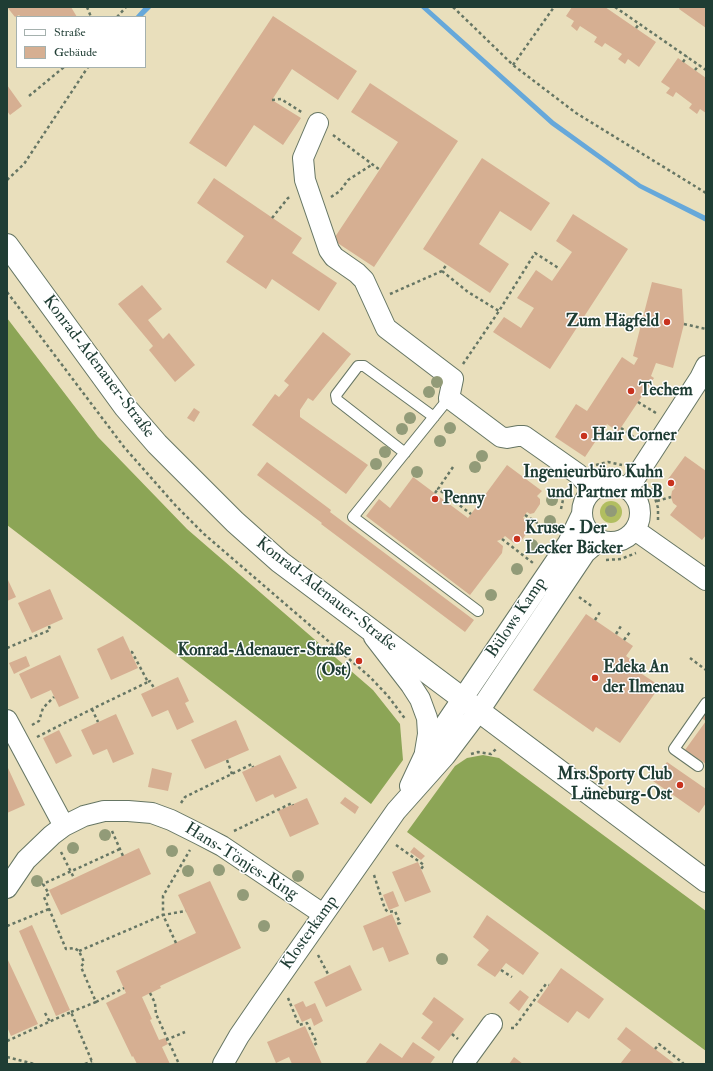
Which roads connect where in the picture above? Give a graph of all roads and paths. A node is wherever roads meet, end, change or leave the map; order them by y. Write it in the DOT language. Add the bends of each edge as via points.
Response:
graph roads {
  1 [pos="87,7"];
  2 [pos="126,7"];
  3 [pos="453,7"];
  4 [pos="554,7"];
  5 [pos="615,7"];
  6 [pos="612,12"];
  7 [pos="92,16"];
  8 [pos="118,16"];
  9 [pos="627,16"];
  10 [pos="624,20"];
  11 [pos="639,24"];
  12 [pos="636,28"];
  13 [pos="651,32"];
  14 [pos="648,37"];
  15 [pos="687,56"];
  16 [pos="683,62"];
  17 [pos="513,65"];
  18 [pos="699,65"];
  19 [pos="63,68"];
  20 [pos="87,68"];
  21 [pos="695,70"];
  22 [pos="706,70"];
  23 [pos="29,96"];
  24 [pos="318,123"];
  25 [pos="373,164"];
  26 [pos="7,180"];
  27 [pos="706,193"];
  28 [pos="312,201"];
  29 [pos="272,218"];
  30 [pos="7,245"];
  31 [pos="447,264"];
  32 [pos="560,269"];
  33 [pos="442,271"];
  34 [pos="374,302"];
  35 [pos="499,311"];
  36 [pos="684,324"];
  37 [pos="706,329"];
  38 [pos="706,366"];
  39 [pos="453,379"];
  40 [pos="449,398"];
  41 [pos="434,417"];
  42 [pos="405,453"];
  43 [pos="453,467"];
  44 [pos="438,489"];
  45 [pos="628,489"];
  46 [pos="593,490"];
  47 [pos="435,493"];
  48 [pos="671,497"];
  49 [pos="657,501"];
  50 [pos="471,514"];
  51 [pos="582,514"];
  52 [pos="525,515"];
  53 [pos="635,530"];
  54 [pos="553,533"];
  55 [pos="600,540"];
  56 [pos="706,580"];
  57 [pos="478,611"];
  58 [pos="600,612"];
  59 [pos="595,620"];
  60 [pos="49,626"];
  61 [pos="621,626"];
  62 [pos="368,629"];
  63 [pos="630,632"];
  64 [pos="616,634"];
  65 [pos="624,640"];
  66 [pos="7,648"];
  67 [pos="130,652"];
  68 [pos="690,658"];
  69 [pos="706,670"];
  70 [pos="148,682"];
  71 [pos="154,688"];
  72 [pos="54,697"];
  73 [pos="706,703"];
  74 [pos="471,705"];
  75 [pos="92,709"];
  76 [pos="98,722"];
  77 [pos="14,734"];
  78 [pos="425,754"];
  79 [pos="227,760"];
  80 [pos="698,766"];
  81 [pos="253,767"];
  82 [pos="232,774"];
  83 [pos="293,805"];
  84 [pos="401,805"];
  85 [pos="104,812"];
  86 [pos="171,820"];
  87 [pos="58,830"];
  88 [pos="380,833"];
  89 [pos="199,834"];
  90 [pos="222,846"];
  91 [pos="120,849"];
  92 [pos="366,853"];
  93 [pos="123,856"];
  94 [pos="421,869"];
  95 [pos="70,871"];
  96 [pos="74,878"];
  97 [pos="706,881"];
  98 [pos="7,888"];
  99 [pos="49,909"];
  100 [pos="186,912"];
  101 [pos="323,914"];
  102 [pos="163,915"];
  103 [pos="397,924"];
  104 [pos="7,926"];
  105 [pos="176,943"];
  106 [pos="79,951"];
  107 [pos="501,970"];
  108 [pos="512,977"];
  109 [pos="274,985"];
  110 [pos="549,985"];
  111 [pos="124,988"];
  112 [pos="150,993"];
  113 [pos="96,1002"];
  114 [pos="71,1012"];
  115 [pos="45,1013"];
  116 [pos="50,1022"];
  117 [pos="492,1024"];
  118 [pos="184,1032"];
  119 [pos="167,1040"];
  120 [pos="7,1041"];
  121 [pos="314,1045"];
  122 [pos="655,1049"];
  123 [pos="7,1057"];
  124 [pos="93,1063"];
  125 [pos="34,1064"];
  126 [pos="84,1064"];
  127 [pos="180,1064"];
  128 [pos="223,1064"];
  129 [pos="463,1064"];
  130 [pos="682,1064"];
  1 -- 7 [label="path"];
  2 -- 8 [label="path"];
  3 -- 17 [label="path"];
  4 -- 17 [label="path"];
  5 -- 6 [label="path"];
  5 -- 9 [label="path"];
  9 -- 10 [label="path"];
  9 -- 11 [label="path"];
  11 -- 12 [label="path"];
  11 -- 13 [label="path"];
  13 -- 14 [label="path"];
  13 -- 15 [label="path"];
  15 -- 16 [label="path"];
  15 -- 18 [label="path"];
  17 -- 27 [label="path" via="576,113"];
  18 -- 21 [label="path"];
  18 -- 22 [label="path"];
  19 -- 23 [label="path"];
  20 -- 26 [label="path" via="24,164"];
  24 -- 28 [label="street" via="303,158 305,180"];
  25 -- 28 [label="path" via="348,180 340,191"];
  28 -- 29 [label="path" via="288,198"];
  28 -- 34 [label="street" via="329,250 334,258 364,280"];
  30 -- 62 [label="main road, Konrad-Adenauer-Straße" via="125,407 157,444 234,522"];
  31 -- 33 [label="path"];
  32 -- 35 [label="path" via="535,254"];
  33 -- 34 [label="path"];
  33 -- 35 [label="path" via="468,292"];
  34 -- 39 [label="street" via="386,328"];
  35 -- 39 [label="path"];
  36 -- 37 [label="path"];
  38 -- 45 [label="street"];
  39 -- 40 [label="street"];
  40 -- 41 [label="lane"];
  40 -- 46 [label="street" via="501,437 524,436 578,474"];
  41 -- 42 [label="lane"];
  41 -- 42 [label="lane" via="364,366 358,366 336,395 337,400"];
  42 -- 57 [label="lane" via="353,517"];
  43 -- 44 [label="path"];
  44 -- 47 [label="path"];
  44 -- 50 [label="path"];
  45 -- 46 [label="street" via="610,483"];
  45 -- 53 [label="street" via="635,495 641,512"];
  46 -- 51 [label="street, Bülows Kamp" via="584,501"];
  48 -- 49 [label="path"];
  51 -- 55 [label="street" via="587,530"];
  51 -- 74 [label="street, Bülows Kamp" via="568,543"];
  52 -- 54 [label="path"];
  53 -- 55 [label="street" via="619,541"];
  53 -- 56 [label="street"];
  55 -- 74 [label="street, Bülows Kamp" via="585,554"];
  58 -- 59 [label="path"];
  60 -- 66 [label="path" via="50,630"];
  61 -- 64 [label="path"];
  62 -- 74 [label="main road, Konrad-Adenauer-Straße"];
  62 -- 78 [label="street, Klosterkamp" via="420,699 427,718"];
  63 -- 65 [label="path"];
  67 -- 70 [label="path"];
  68 -- 69 [label="path"];
  70 -- 71 [label="path" via="150,681"];
  70 -- 75 [label="path"];
  72 -- 77 [label="path" via="43,708 39,721"];
  73 -- 80 [label="lane" via="674,749"];
  74 -- 78 [label="street, Klosterkamp"];
  74 -- 84 [label="street, Klosterkamp" via="446,756"];
  74 -- 97 [label="main road, Konrad-Adenauer-Straße"];
  75 -- 76 [label="path"];
  75 -- 77 [label="path"];
  77 -- 87 [label="street"];
  78 -- 84 [label="street, Klosterkamp"];
  79 -- 82 [label="path"];
  81 -- 82 [label="path" via="252,764"];
  82 -- 86 [label="path" via="184,797"];
  83 -- 90 [label="path" via="292,803 232,832"];
  84 -- 88 [label="street, Klosterkamp"];
  85 -- 86 [label="street, Hans-Tönjes-Ring" via="152,813"];
  85 -- 87 [label="street, Hans-Tönjes-Ring" via="84,816"];
  85 -- 91 [label="path"];
  86 -- 89 [label="street, Hans-Tönjes-Ring"];
  87 -- 95 [label="path"];
  87 -- 98 [label="street, Hans-Tönjes-Ring" via="26,860"];
  88 -- 92 [label="street, Klosterkamp"];
  88 -- 94 [label="path" via="424,865"];
  89 -- 90 [label="street, Hans-Tönjes-Ring"];
  89 -- 102 [label="path" via="163,896"];
  90 -- 101 [label="street, Hans-Tönjes-Ring"];
  91 -- 93 [label="path"];
  91 -- 95 [label="path"];
  92 -- 101 [label="street, Klosterkamp"];
  92 -- 103 [label="path" via="385,909 388,912 395,910 400,923"];
  95 -- 96 [label="path"];
  95 -- 99 [label="path" via="43,884 49,894 44,897"];
  99 -- 104 [label="path"];
  99 -- 106 [label="path" via="66,948"];
  100 -- 102 [label="path"];
  101 -- 109 [label="street, Klosterkamp"];
  102 -- 105 [label="path"];
  102 -- 106 [label="path"];
  106 -- 113 [label="path" via="84,962 81,967"];
  107 -- 108 [label="path"];
  109 -- 121 [label="path" via="286,992 299,1025 308,1023 317,1043"];
  109 -- 128 [label="street, Klosterkamp"];
  110 -- 117 [label="path" via="546,984 514,1028"];
  111 -- 113 [label="path"];
  112 -- 119 [label="path"];
  113 -- 114 [label="path"];
  114 -- 116 [label="path"];
  114 -- 124 [label="path"];
  115 -- 116 [label="path"];
  116 -- 120 [label="path"];
  117 -- 129 [label="street"];
  118 -- 119 [label="path"];
  119 -- 127 [label="path"];
  122 -- 130 [label="path" via="659,1044"];
  123 -- 125 [label="path"];
  124 -- 126 [label="path"];
}
